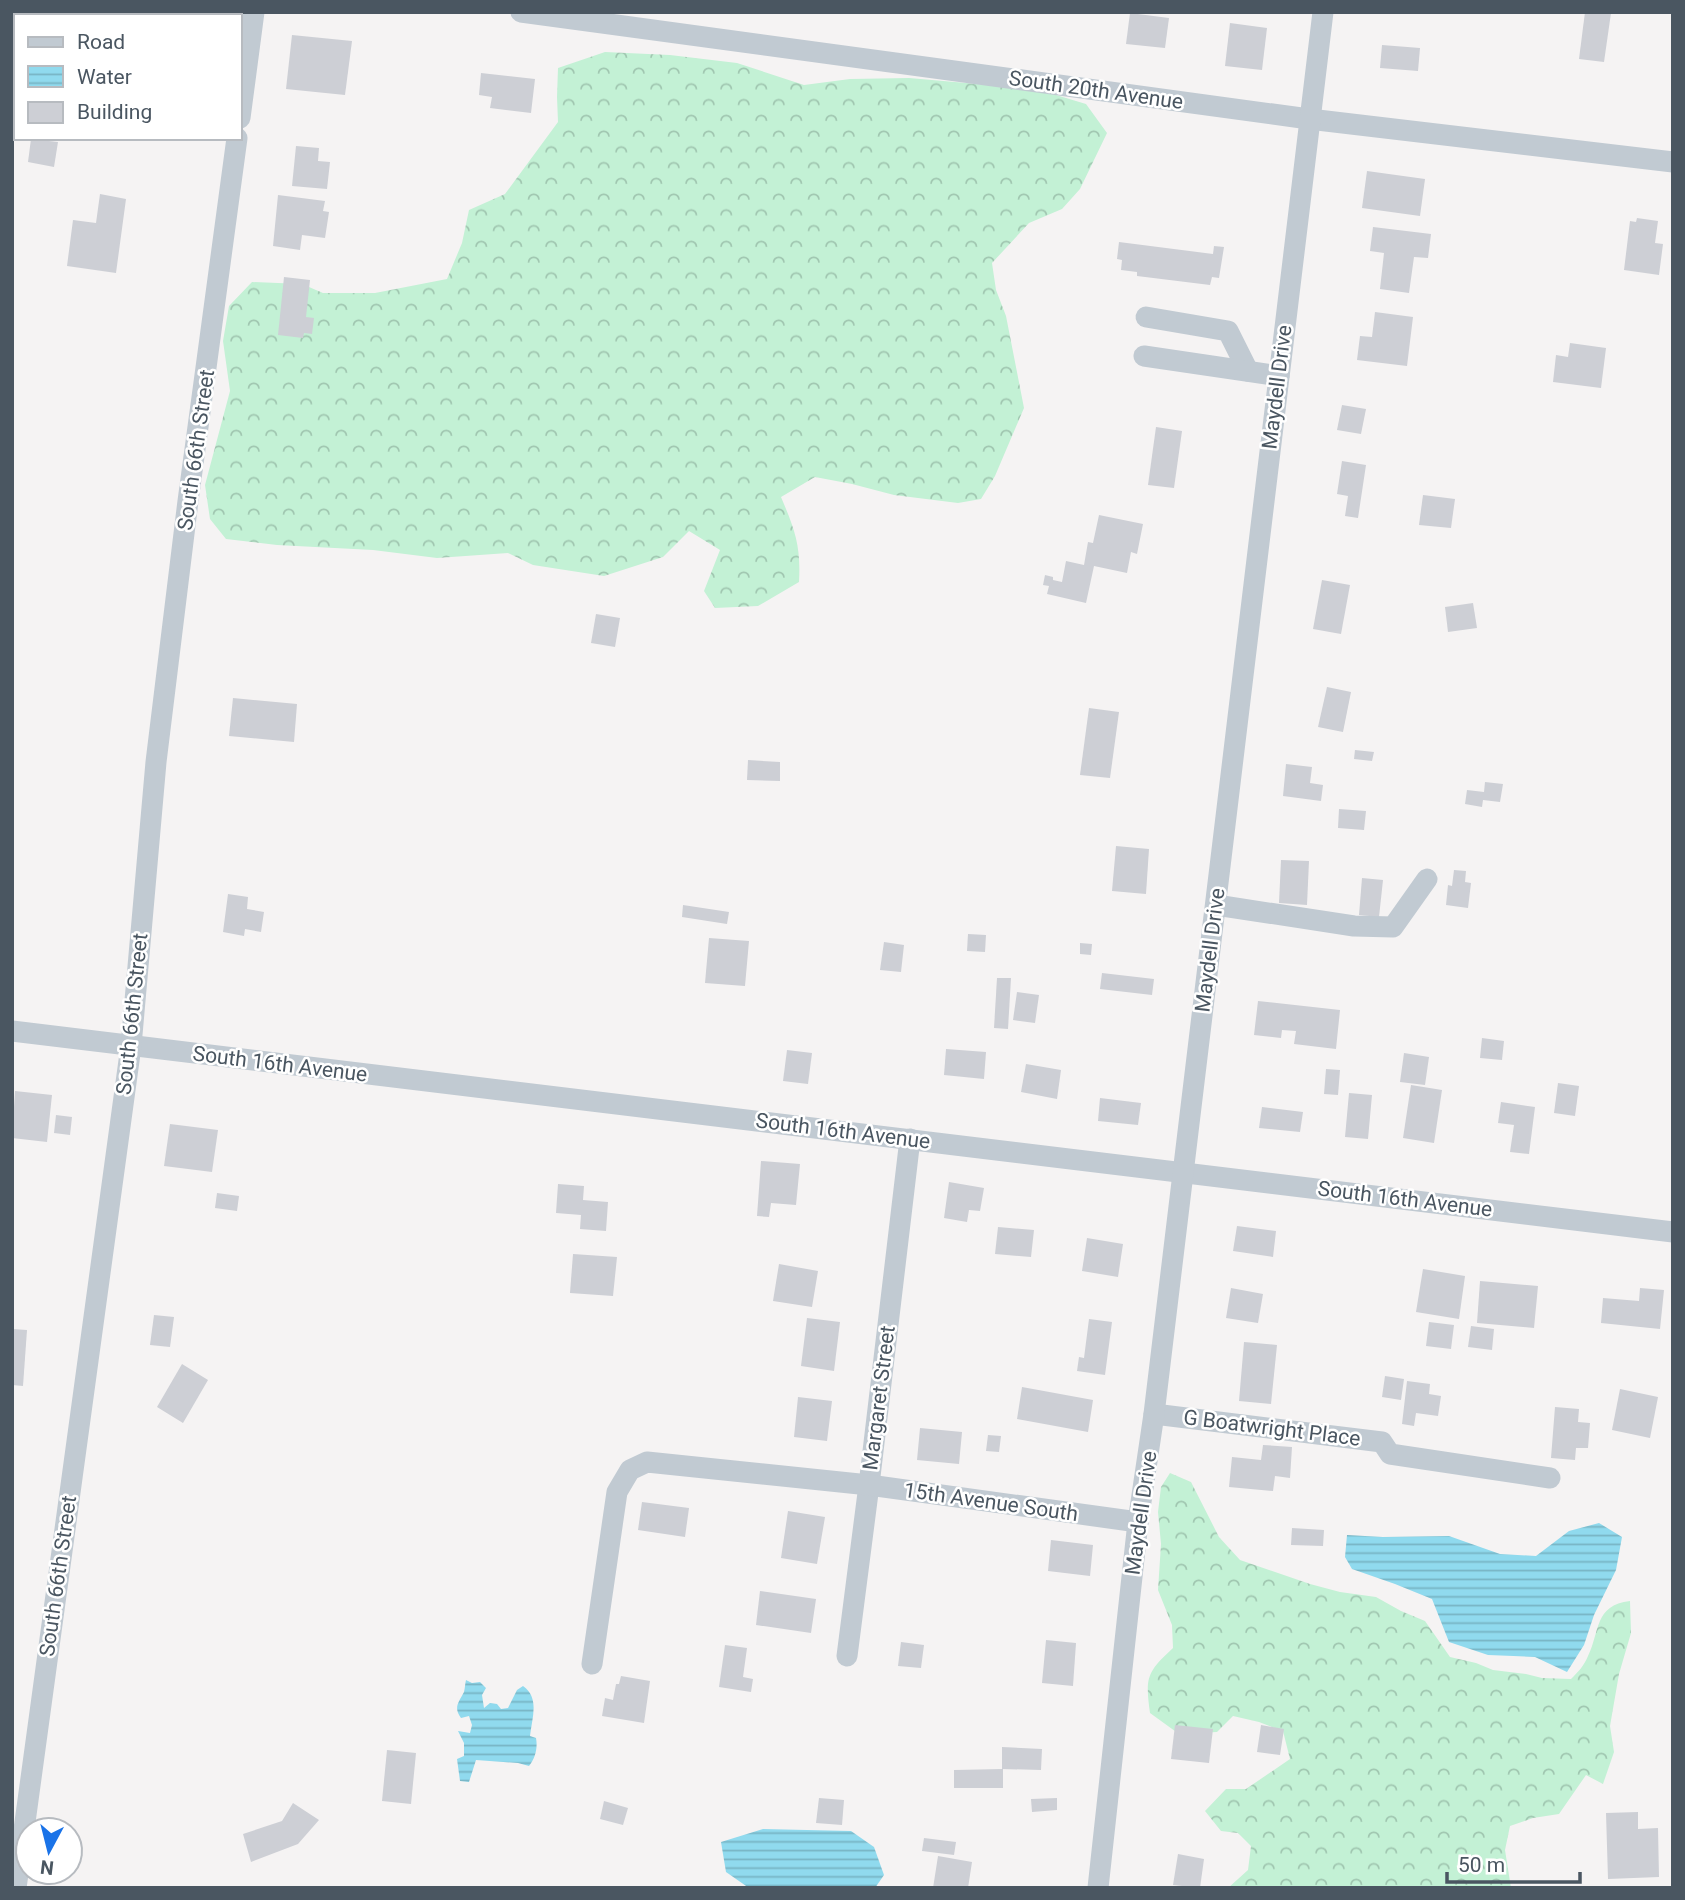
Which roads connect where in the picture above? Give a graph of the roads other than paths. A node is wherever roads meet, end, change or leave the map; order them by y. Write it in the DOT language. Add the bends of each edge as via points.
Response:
graph roads {
  1 [pos="254,12"];
  2 [pos="520,12"];
  3 [pos="1323,12"];
  4 [pos="242,103"];
  5 [pos="1310,119"];
  6 [pos="237,140"];
  7 [pos="1673,162"];
  8 [pos="1146,317"];
  9 [pos="1144,356"];
  10 [pos="1248,371"];
  11 [pos="1279,376"];
  12 [pos="1427,879"];
  13 [pos="1216,905"];
  14 [pos="12,1031"];
  15 [pos="131,1046"];
  16 [pos="910,1139"];
  17 [pos="1184,1172"];
  18 [pos="1673,1232"];
  19 [pos="1154,1413"];
  20 [pos="1550,1478"];
  21 [pos="869,1485"];
  22 [pos="1138,1522"];
  23 [pos="846,1656"];
  24 [pos="592,1664"];
  25 [pos="16,1888"];
  26 [pos="1098,1888"];
  1 -- 4 [label="street"];
  2 -- 5 [label="street, South 20th Avenue"];
  3 -- 5 [label="street, Maydell Drive"];
  5 -- 7 [label="street, South 20th Avenue"];
  5 -- 11 [label="street, Maydell Drive"];
  6 -- 15 [label="street, South 66th Street" via="156,762"];
  8 -- 10 [label="street" via="1228,331"];
  9 -- 10 [label="street"];
  10 -- 11 [label="street"];
  11 -- 13 [label="street, Maydell Drive"];
  12 -- 13 [label="street" via="1393,927 1354,926"];
  13 -- 17 [label="street, Maydell Drive"];
  14 -- 15 [label="street, South 16th Avenue"];
  15 -- 16 [label="street, South 16th Avenue"];
  15 -- 25 [label="street, South 66th Street"];
  16 -- 17 [label="street, South 16th Avenue"];
  16 -- 21 [label="street, Margaret Street"];
  17 -- 18 [label="street, South 16th Avenue"];
  17 -- 19 [label="street, Maydell Drive"];
  19 -- 20 [label="street, G Boatwright Place" via="1382,1441 1390,1454"];
  19 -- 22 [label="street, Maydell Drive"];
  21 -- 22 [label="street, 15th Avenue South"];
  21 -- 23 [label="street, Margaret Street"];
  21 -- 24 [label="street, 15th Avenue South" via="647,1462 630,1470 617,1492"];
  22 -- 26 [label="street, Maydell Drive"];
}
